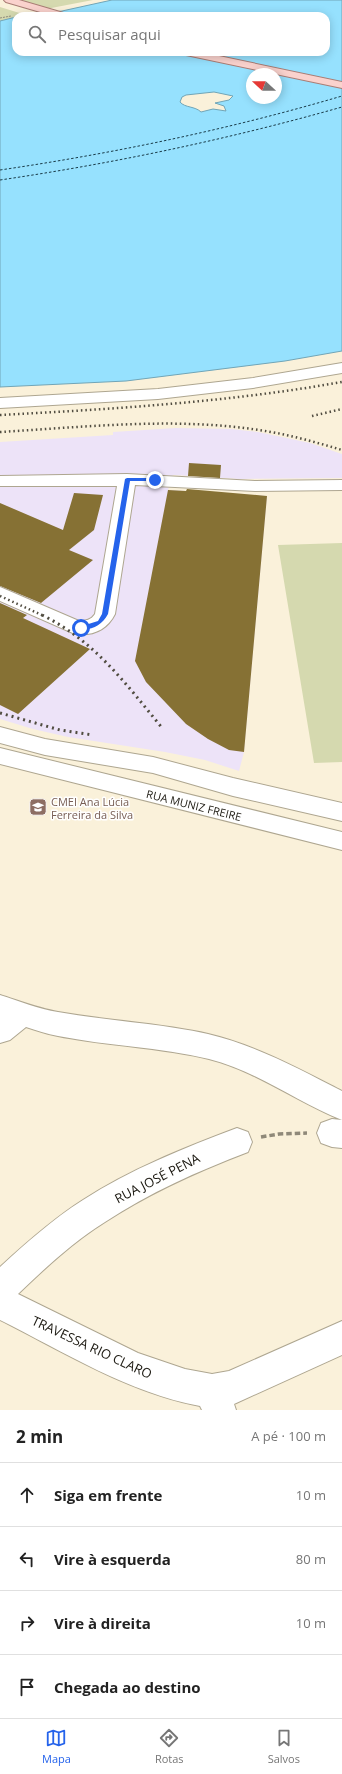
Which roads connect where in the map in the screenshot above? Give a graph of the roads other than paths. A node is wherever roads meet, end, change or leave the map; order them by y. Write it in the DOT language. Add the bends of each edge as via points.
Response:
graph roads {
  1 [pos="9,0"];
  2 [pos="0,2"];
  3 [pos="34,12"];
  4 [pos="50,12"];
  5 [pos="204,56"];
  6 [pos="223,56"];
  7 [pos="342,81"];
  8 [pos="342,86"];
  9 [pos="342,368"];
  10 [pos="0,403"];
  11 [pos="127,479"];
  12 [pos="0,480"];
  13 [pos="342,484"];
  14 [pos="0,594"];
  15 [pos="0,735"];
  16 [pos="0,756"];
  17 [pos="342,812"];
  18 [pos="342,840"];
  19 [pos="7,1017"];
  20 [pos="342,1106"];
  21 [pos="237,1142"];
  22 [pos="0,1289"];
  23 [pos="0,1303"];
  24 [pos="342,1338"];
  25 [pos="215,1400"];
  1 -- 4 [label="main road"];
  2 -- 3 [label="main road"];
  5 -- 8 [label="main road"];
  6 -- 7 [label="main road"];
  9 -- 10 [label="street" via="253,383 158,394"];
  11 -- 12 [label="street"];
  11 -- 13 [label="street" via="271,486"];
  11 -- 14 [label="street" via="105,614 100,622 88,627 74,627"];
  15 -- 17 [label="street" via="45,747 153,765 233,787"];
  16 -- 18 [label="street, RUA MUNIZ FREIRE"];
  19 -- 20 [label="street" via="166,1038 210,1047 248,1060"];
  21 -- 22 [label="street, RUA JOSÉ PENA" via="179,1166 101,1207 77,1222"];
  23 -- 25 [label="street, TRAVESSA RIO CLARO" via="132,1368 185,1386"];
  24 -- 25 [label="street, TRAVESSA RIO CLARO" via="230,1388"];
}
